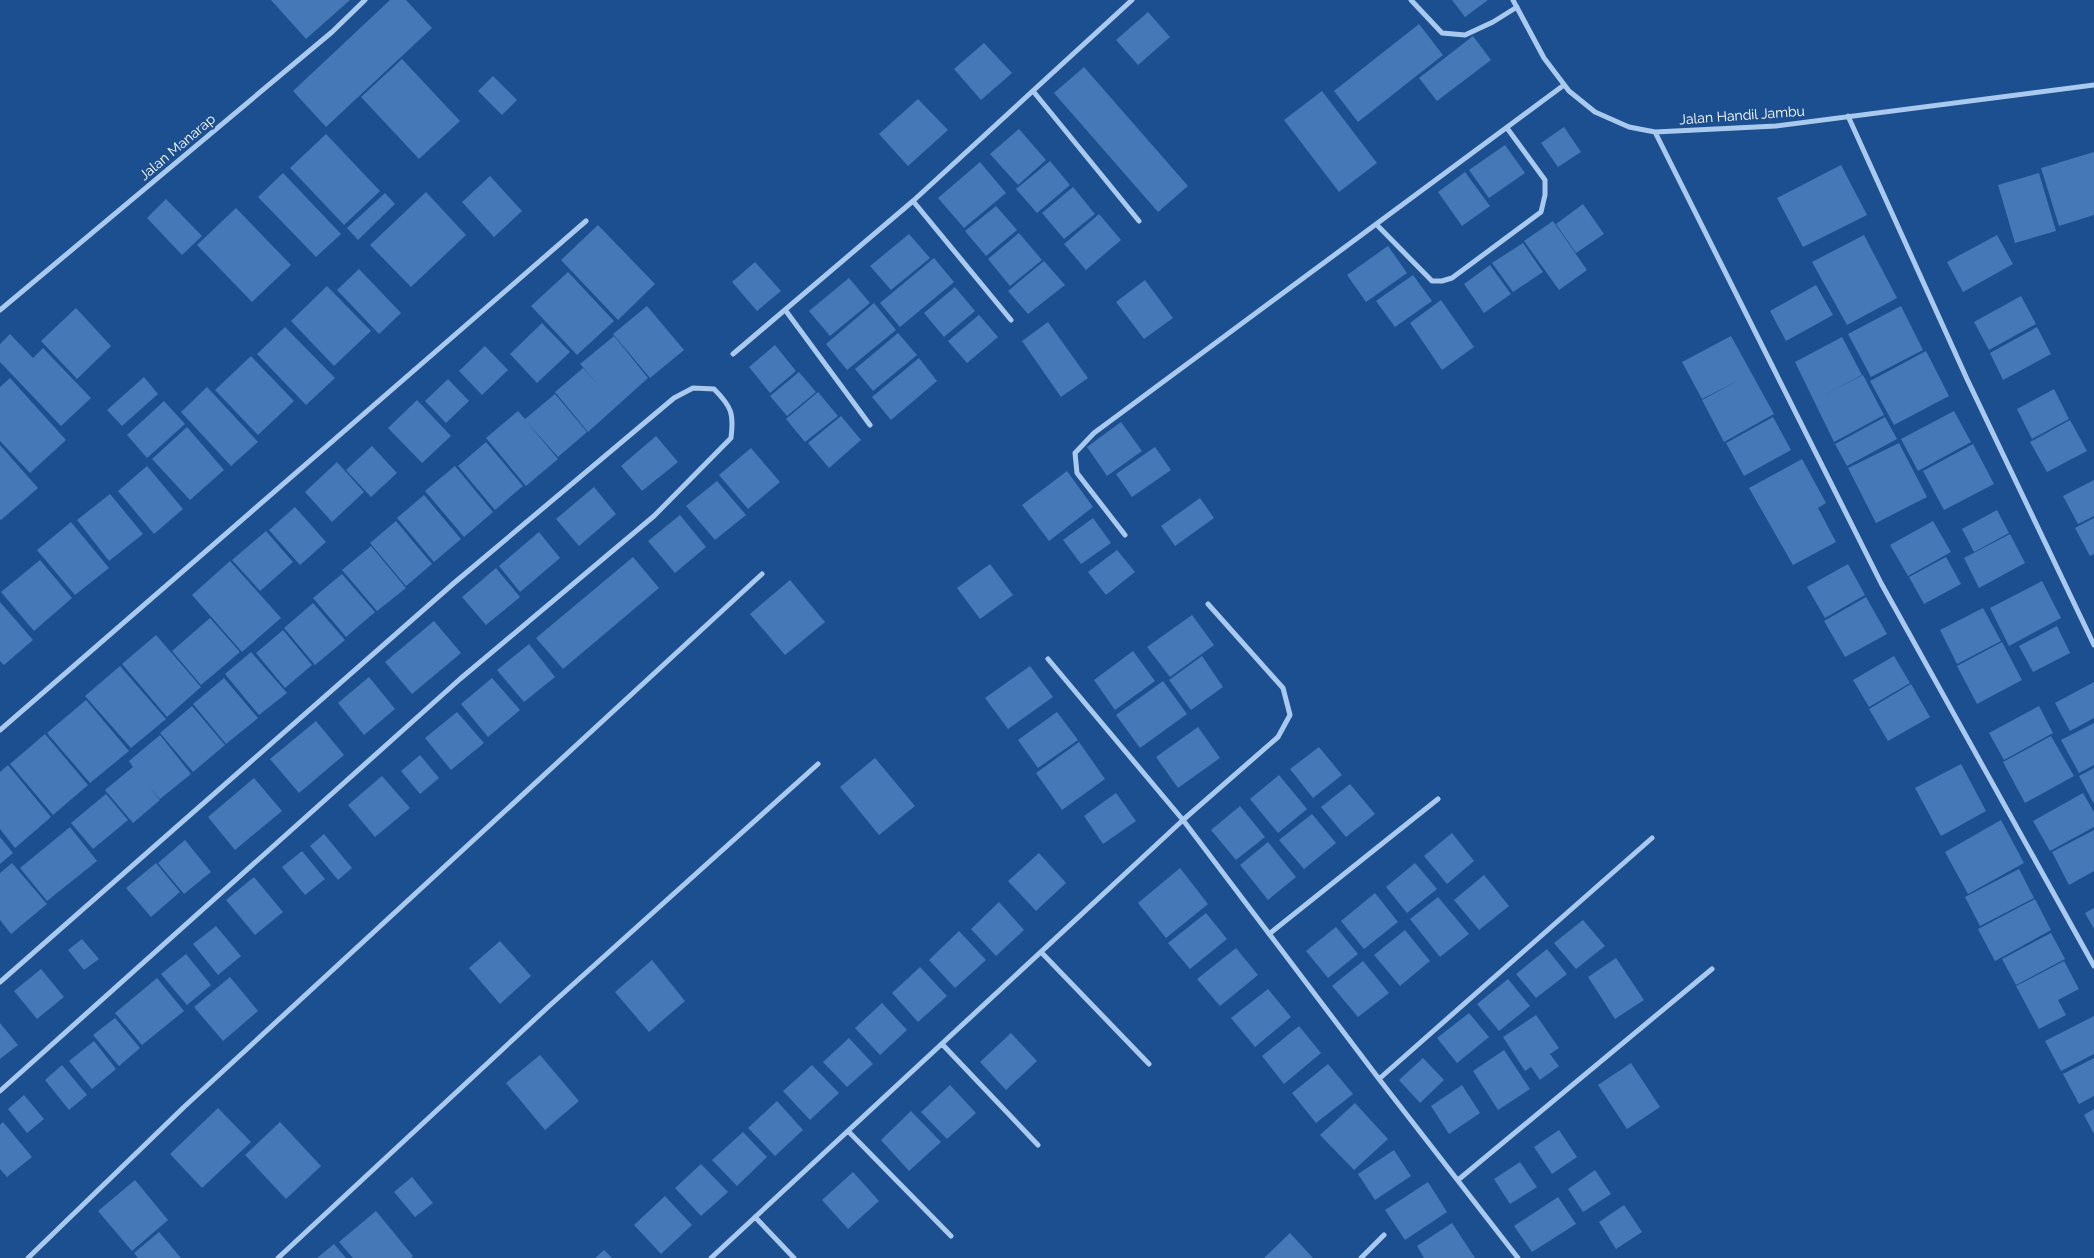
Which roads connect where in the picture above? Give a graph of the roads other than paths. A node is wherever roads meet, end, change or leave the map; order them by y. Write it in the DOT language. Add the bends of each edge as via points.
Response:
graph roads {
  1 [pos="365,0"];
  2 [pos="1132,0"];
  3 [pos="1410,0"];
  4 [pos="1512,0"];
  5 [pos="1517,7"];
  6 [pos="1564,85"];
  7 [pos="2094,85"];
  8 [pos="1033,90"];
  9 [pos="1848,116"];
  10 [pos="1507,128"];
  11 [pos="1655,132"];
  12 [pos="913,201"];
  13 [pos="586,221"];
  14 [pos="1139,221"];
  15 [pos="1377,225"];
  16 [pos="0,310"];
  17 [pos="786,311"];
  18 [pos="1011,320"];
  19 [pos="733,354"];
  20 [pos="870,425"];
  21 [pos="1125,535"];
  22 [pos="762,574"];
  23 [pos="1208,604"];
  24 [pos="2094,645"];
  25 [pos="1048,658"];
  26 [pos="0,730"];
  27 [pos="818,764"];
  28 [pos="1438,799"];
  29 [pos="1183,820"];
  30 [pos="1652,838"];
  31 [pos="1269,934"];
  32 [pos="1041,952"];
  33 [pos="2094,966"];
  34 [pos="1712,969"];
  35 [pos="0,982"];
  36 [pos="942,1044"];
  37 [pos="1149,1064"];
  38 [pos="1379,1079"];
  39 [pos="0,1092"];
  40 [pos="848,1131"];
  41 [pos="1038,1145"];
  42 [pos="1458,1180"];
  43 [pos="755,1217"];
  44 [pos="1384,1235"];
  45 [pos="951,1236"];
  46 [pos="28,1258"];
  47 [pos="278,1258"];
  48 [pos="711,1258"];
  49 [pos="794,1258"];
  50 [pos="1360,1258"];
  51 [pos="1518,1258"];
  1 -- 16 [label="street, Jalan Manarap" via="332,32"];
  2 -- 8 [label="street"];
  3 -- 5 [label="street" via="1442,33 1465,35"];
  4 -- 5 [label="street, Jalan Handil Jambu"];
  5 -- 6 [label="street, Jalan Handil Jambu" via="1544,58"];
  6 -- 10 [label="street"];
  6 -- 11 [label="street, Jalan Handil Jambu" via="1595,112 1629,128"];
  7 -- 9 [label="street, Jalan Handil Jambu"];
  8 -- 12 [label="street"];
  8 -- 14 [label="street"];
  9 -- 11 [label="street, Jalan Handil Jambu" via="1776,126"];
  9 -- 24 [label="street" via="1967,379"];
  10 -- 15 [label="street"];
  10 -- 15 [label="street" via="1545,180 1541,212 1452,278 1442,281 1432,280"];
  11 -- 33 [label="street" via="1881,583"];
  12 -- 17 [label="street"];
  12 -- 18 [label="street"];
  13 -- 26 [label="street"];
  15 -- 21 [label="street" via="1094,433 1075,453 1077,473"];
  17 -- 19 [label="street"];
  17 -- 20 [label="street"];
  22 -- 46 [label="street" via="184,1107"];
  23 -- 29 [label="street" via="1283,688 1290,715 1278,737"];
  25 -- 29 [label="street"];
  27 -- 47 [label="street" via="548,1007"];
  28 -- 31 [label="street"];
  29 -- 31 [label="street"];
  29 -- 32 [label="street"];
  30 -- 38 [label="street"];
  31 -- 38 [label="street"];
  32 -- 36 [label="street"];
  32 -- 37 [label="street"];
  34 -- 42 [label="street"];
  35 -- 39 [label="street" via="454,584 674,398 693,388 714,389 722,397 733,416 732,438 654,516 460,678"];
  36 -- 40 [label="street"];
  36 -- 41 [label="street"];
  38 -- 42 [label="street"];
  40 -- 43 [label="street"];
  40 -- 45 [label="street"];
  42 -- 51 [label="street"];
  43 -- 48 [label="street"];
  43 -- 49 [label="street"];
  44 -- 50 [label="street"];
}
